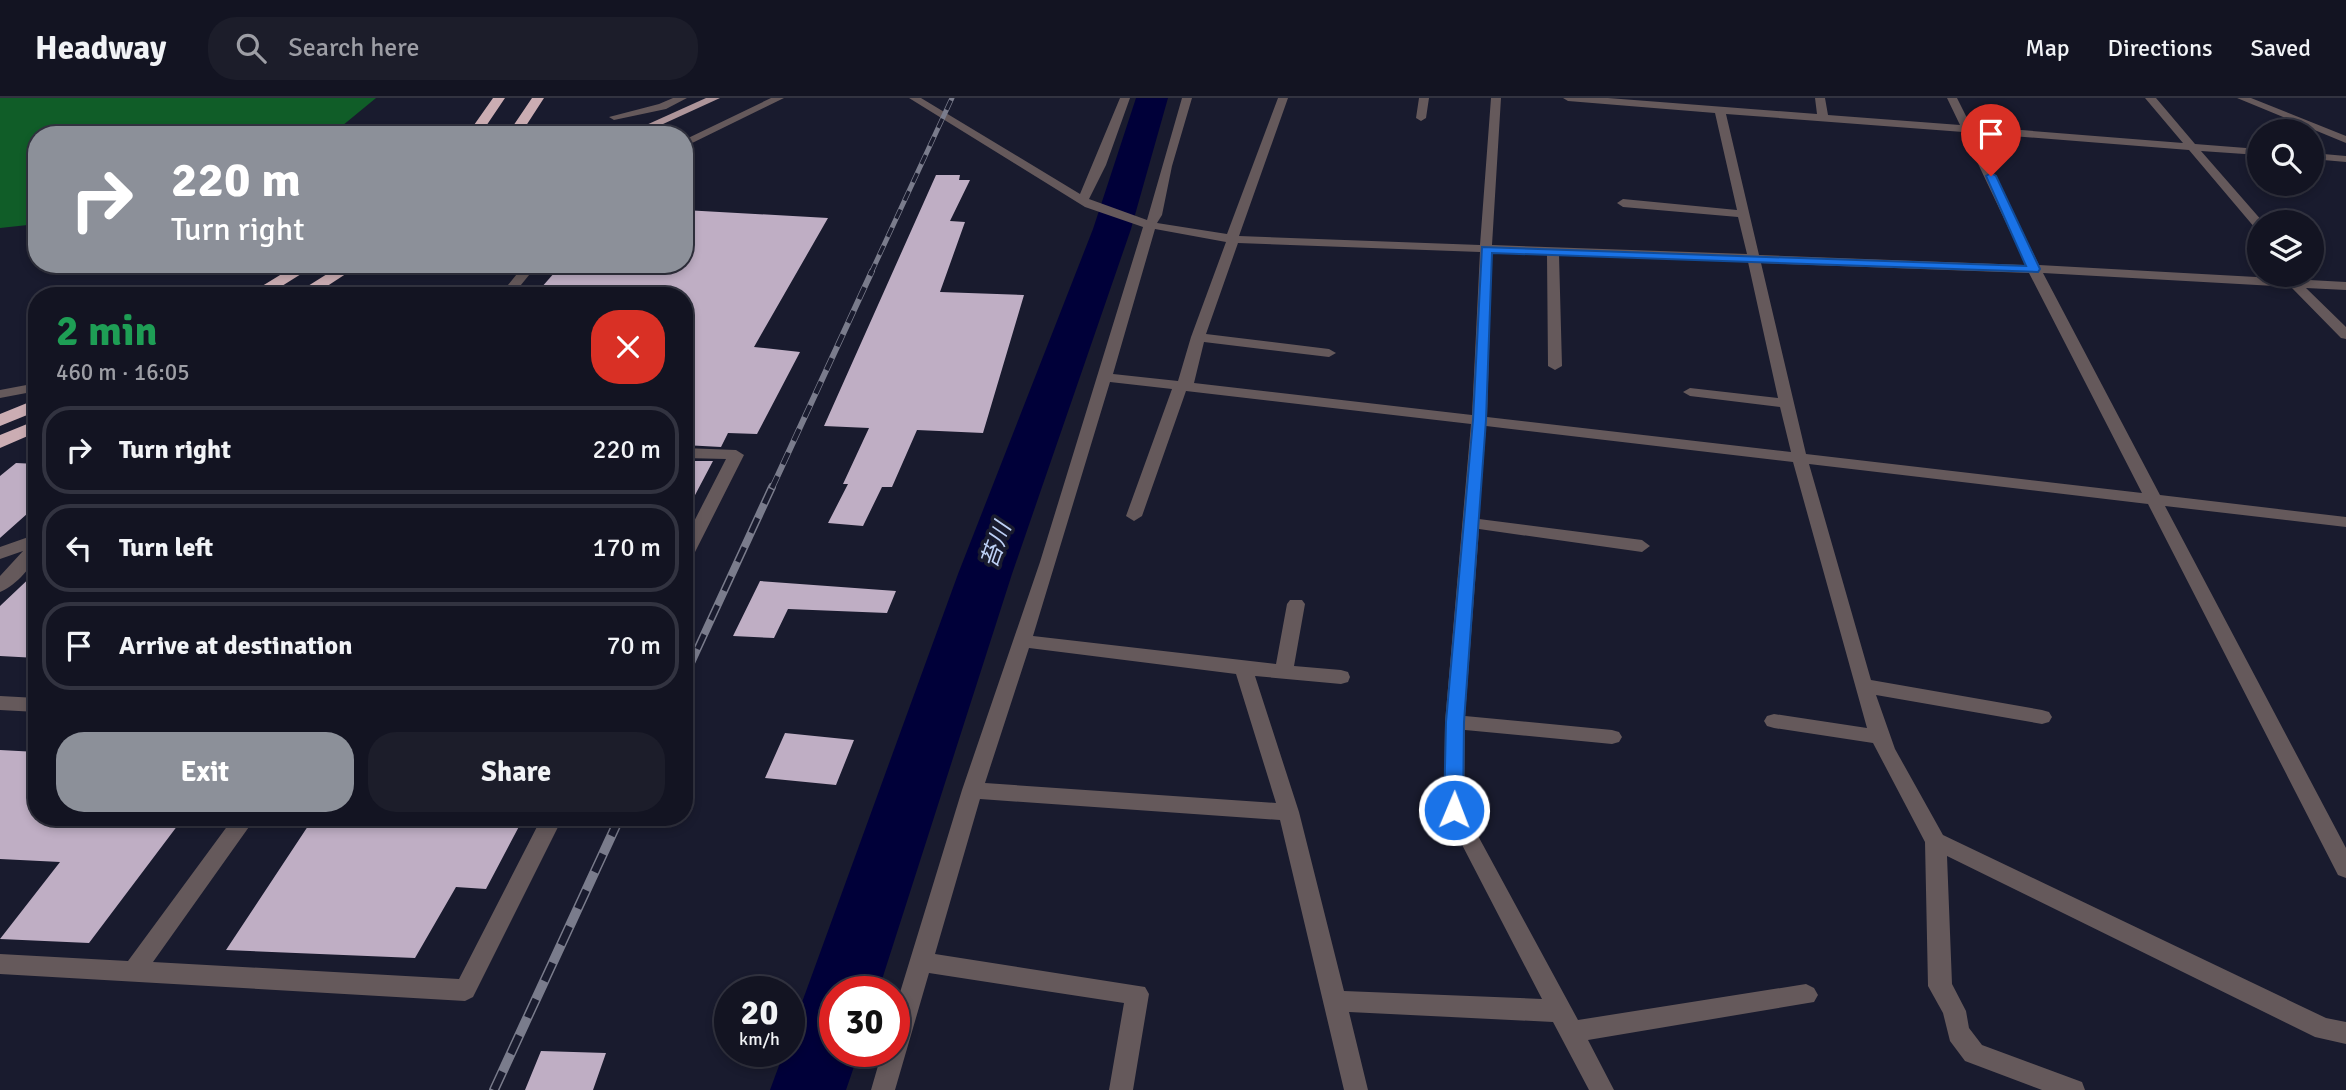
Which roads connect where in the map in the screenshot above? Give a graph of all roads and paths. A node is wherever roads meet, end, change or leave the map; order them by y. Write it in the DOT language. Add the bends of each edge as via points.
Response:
graph roads {
  1 [pos="499,98"];
  2 [pos="538,98"];
  3 [pos="682,98"];
  4 [pos="715,98"];
  5 [pos="779,98"];
  6 [pos="914,98"];
  7 [pos="1125,98"];
  8 [pos="1187,98"];
  9 [pos="1283,98"];
  10 [pos="1424,98"];
  11 [pos="1496,98"];
  12 [pos="1568,98"];
  13 [pos="1820,98"];
  14 [pos="1952,98"];
  15 [pos="2151,98"];
  16 [pos="2242,98"];
  17 [pos="1632,101"];
  18 [pos="1720,110"];
  19 [pos="614,117"];
  20 [pos="1421,118"];
  21 [pos="1824,118"];
  22 [pos="479,126"];
  23 [pos="519,126"];
  24 [pos="650,126"];
  25 [pos="1969,130"];
  26 [pos="693,140"];
  27 [pos="2346,140"];
  28 [pos="2192,147"];
  29 [pos="2247,151"];
  30 [pos="2324,157"];
  31 [pos="2346,159"];
  32 [pos="1086,202"];
  33 [pos="1623,203"];
  34 [pos="2247,211"];
  35 [pos="1745,214"];
  36 [pos="1147,223"];
  37 [pos="1233,239"];
  38 [pos="1486,249"];
  39 [pos="1553,252"];
  40 [pos="1756,260"];
  41 [pos="2034,269"];
  42 [pos="294,273"];
  43 [pos="339,273"];
  44 [pos="524,273"];
  45 [pos="2247,279"];
  46 [pos="2324,284"];
  47 [pos="2346,286"];
  48 [pos="270,287"];
  49 [pos="315,287"];
  50 [pos="513,287"];
  51 [pos="2307,287"];
  52 [pos="2346,335"];
  53 [pos="1198,337"];
  54 [pos="1329,353"];
  55 [pos="1555,366"];
  56 [pos="1104,377"];
  57 [pos="1183,386"];
  58 [pos="28,389"];
  59 [pos="1689,392"];
  60 [pos="0,394"];
  61 [pos="1787,403"];
  62 [pos="28,408"];
  63 [pos="1479,420"];
  64 [pos="0,421"];
  65 [pos="28,429"];
  66 [pos="0,442"];
  67 [pos="693,453"];
  68 [pos="1800,460"];
  69 [pos="2154,500"];
  70 [pos="1134,516"];
  71 [pos="2346,522"];
  72 [pos="1472,523"];
  73 [pos="693,540"];
  74 [pos="28,544"];
  75 [pos="1642,545"];
  76 [pos="0,553"];
  77 [pos="28,554"];
  78 [pos="0,586"];
  79 [pos="1296,604"];
  80 [pos="1024,641"];
  81 [pos="1243,668"];
  82 [pos="1284,672"];
  83 [pos="1341,677"];
  84 [pos="1864,686"];
  85 [pos="0,703"];
  86 [pos="28,705"];
  87 [pos="2042,717"];
  88 [pos="1774,721"];
  89 [pos="1455,722"];
  90 [pos="1612,737"];
  91 [pos="1880,737"];
  92 [pos="972,790"];
  93 [pos="1289,812"];
  94 [pos="239,826"];
  95 [pos="548,826"];
  96 [pos="1936,841"];
  97 [pos="2346,869"];
  98 [pos="923,962"];
  99 [pos="0,964"];
  100 [pos="133,972"];
  101 [pos="1806,995"];
  102 [pos="1335,1001"];
  103 [pos="1559,1011"];
  104 [pos="1572,1032"];
  105 [pos="2346,1033"];
  106 [pos="883,1090"];
  107 [pos="1121,1090"];
  108 [pos="1356,1090"];
  109 [pos="1602,1090"];
  110 [pos="2073,1090"];
  1 -- 22 [label="highway"];
  2 -- 23 [label="highway"];
  3 -- 19 [label="street"];
  4 -- 24 [label="main road"];
  5 -- 26 [label="street"];
  6 -- 32 [label="street"];
  7 -- 32 [label="street"];
  8 -- 36 [label="street" via="1156,215"];
  9 -- 37 [label="street"];
  10 -- 20 [label="street"];
  11 -- 38 [label="street"];
  12 -- 17 [label="street"];
  13 -- 21 [label="street"];
  14 -- 25 [label="street"];
  15 -- 28 [label="street"];
  16 -- 27 [label="street"];
  17 -- 18 [label="street"];
  18 -- 21 [label="street"];
  18 -- 35 [label="street"];
  21 -- 25 [label="street"];
  25 -- 28 [label="street"];
  25 -- 41 [label="street"];
  28 -- 29 [label="street"];
  28 -- 34 [label="street"];
  30 -- 31 [label="street"];
  32 -- 36 [label="street"];
  33 -- 35 [label="street"];
  35 -- 40 [label="street"];
  36 -- 37 [label="street"];
  36 -- 56 [label="street"];
  37 -- 38 [label="street"];
  37 -- 53 [label="street"];
  38 -- 39 [label="street"];
  38 -- 63 [label="street"];
  39 -- 40 [label="street"];
  39 -- 55 [label="street"];
  40 -- 41 [label="street"];
  40 -- 61 [label="street"];
  41 -- 45 [label="street"];
  41 -- 69 [label="street"];
  42 -- 48 [label="highway"];
  43 -- 49 [label="highway"];
  44 -- 50 [label="street"];
  46 -- 47 [label="street"];
  51 -- 52 [label="street"];
  53 -- 54 [label="street"];
  53 -- 57 [label="street"];
  56 -- 57 [label="street"];
  56 -- 80 [label="street"];
  57 -- 63 [label="street"];
  57 -- 70 [label="street"];
  58 -- 60 [label="street"];
  59 -- 61 [label="street"];
  61 -- 68 [label="street"];
  62 -- 64 [label="highway"];
  63 -- 68 [label="street"];
  63 -- 72 [label="street"];
  65 -- 66 [label="highway"];
  67 -- 73 [label="street" via="736,455"];
  68 -- 69 [label="street"];
  68 -- 84 [label="street"];
  69 -- 71 [label="street"];
  69 -- 97 [label="street"];
  72 -- 75 [label="street"];
  72 -- 89 [label="street"];
  74 -- 76 [label="street"];
  77 -- 78 [label="street"];
  79 -- 82 [label="street"];
  80 -- 81 [label="street"];
  80 -- 92 [label="street"];
  81 -- 82 [label="street"];
  81 -- 93 [label="street"];
  82 -- 83 [label="street"];
  84 -- 87 [label="street"];
  84 -- 91 [label="street"];
  85 -- 86 [label="street"];
  88 -- 91 [label="street"];
  89 -- 90 [label="street"];
  89 -- 103 [label="street" via="1454,810"];
  91 -- 96 [label="street"];
  92 -- 93 [label="street"];
  92 -- 98 [label="street"];
  93 -- 102 [label="street"];
  94 -- 100 [label="street"];
  95 -- 100 [label="street" via="465,990"];
  96 -- 105 [label="street" via="2323,1029"];
  96 -- 110 [label="street" via="1940,986 1954,1011 1958,1033 1974,1053"];
  98 -- 106 [label="street"];
  98 -- 107 [label="street" via="1137,994"];
  99 -- 100 [label="street"];
  101 -- 104 [label="street"];
  102 -- 103 [label="street"];
  102 -- 108 [label="street"];
  103 -- 104 [label="street"];
  104 -- 109 [label="street"];
}
